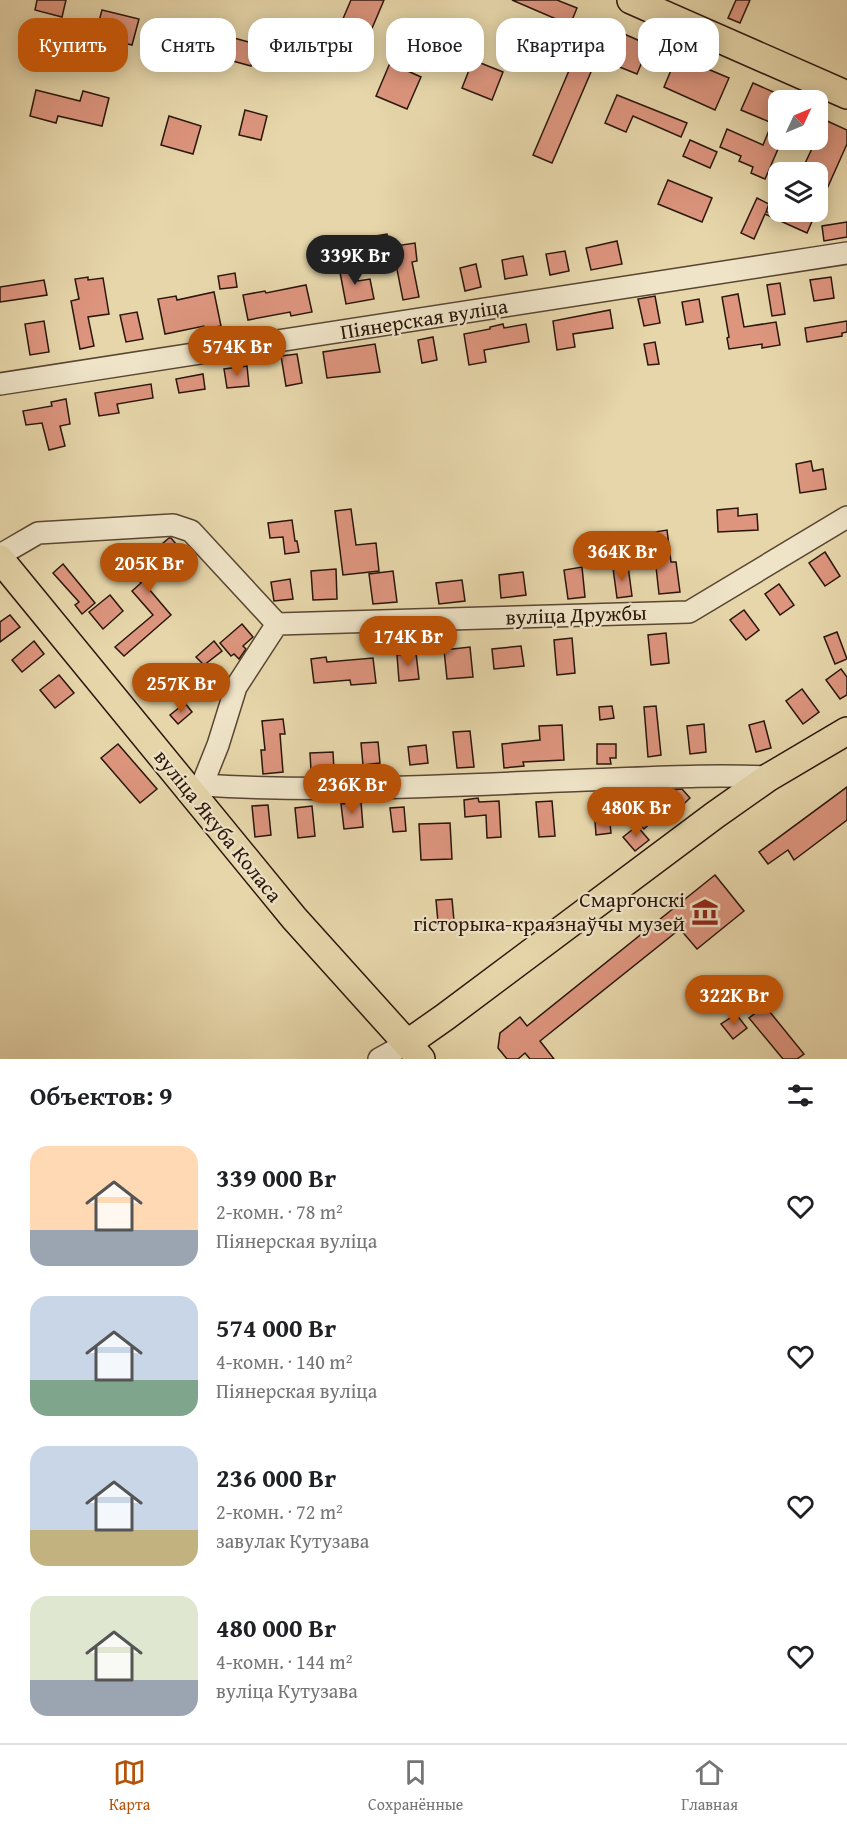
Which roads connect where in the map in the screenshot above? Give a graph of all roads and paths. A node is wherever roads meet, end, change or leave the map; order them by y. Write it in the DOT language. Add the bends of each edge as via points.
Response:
graph roads {
  1 [pos="631,0"];
  2 [pos="847,95"];
  3 [pos="847,253"];
  4 [pos="0,384"];
  5 [pos="847,517"];
  6 [pos="0,557"];
  7 [pos="277,624"];
  8 [pos="847,731"];
  9 [pos="769,777"];
  10 [pos="197,790"];
  11 [pos="414,1051"];
  12 [pos="379,1059"];
  1 -- 2 [label="main road"];
  3 -- 4 [label="street, Піянерская вуліца"];
  5 -- 7 [label="street, вуліца Дружбы" via="689,612"];
  6 -- 7 [label="street" via="38,533 172,525 190,531"];
  6 -- 10 [label="main road, вуліца Якуба Коласа"];
  7 -- 10 [label="street" via="236,687 218,745"];
  8 -- 9 [label="main road"];
  9 -- 10 [label="street" via="340,790"];
  9 -- 11 [label="main road" via="455,1010"];
  10 -- 11 [label="main road, вуліца Якуба Коласа" via="294,918"];
  11 -- 12 [label="street"];
}
